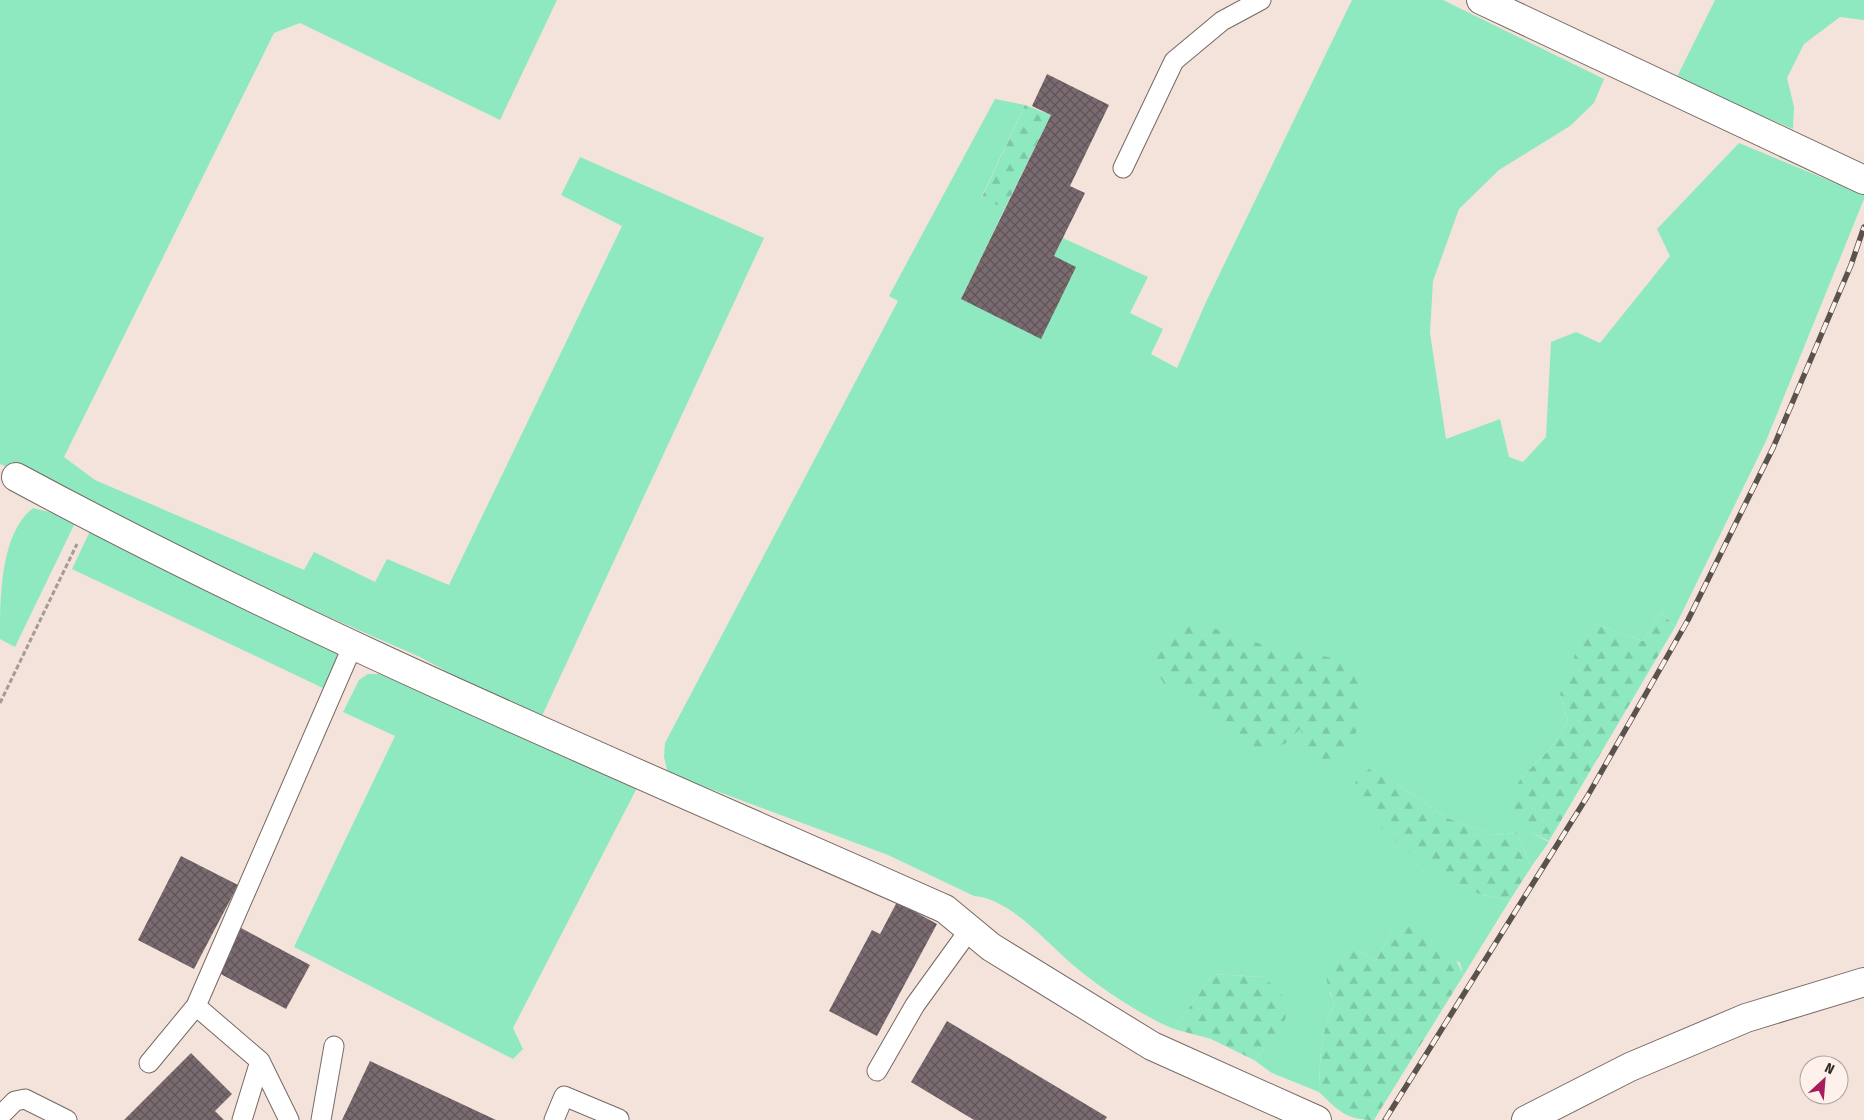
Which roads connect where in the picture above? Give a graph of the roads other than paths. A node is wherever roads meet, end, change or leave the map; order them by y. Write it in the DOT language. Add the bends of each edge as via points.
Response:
graph roads {
  1 [pos="1262,0"];
  2 [pos="1481,0"];
  3 [pos="1123,168"];
  4 [pos="1864,180"];
  5 [pos="16,477"];
  6 [pos="353,645"];
  7 [pos="970,929"];
  8 [pos="1864,982"];
  9 [pos="196,1006"];
  10 [pos="334,1046"];
  11 [pos="260,1061"];
  12 [pos="148,1063"];
  13 [pos="877,1071"];
  14 [pos="0,1116"];
  15 [pos="619,1119"];
  16 [pos="67,1120"];
  17 [pos="242,1120"];
  18 [pos="289,1120"];
  19 [pos="321,1120"];
  20 [pos="554,1120"];
  21 [pos="1316,1120"];
  22 [pos="1526,1120"];
  1 -- 3 [label="lane" via="1222,21 1174,61"];
  2 -- 4 [label="street"];
  5 -- 6 [label="street" via="90,517"];
  6 -- 7 [label="street" via="945,909"];
  6 -- 9 [label="lane"];
  7 -- 13 [label="lane" via="915,1005"];
  7 -- 21 [label="street" via="991,946 1152,1046"];
  8 -- 22 [label="street" via="1746,1018 1630,1067"];
  9 -- 11 [label="lane"];
  9 -- 12 [label="lane"];
  10 -- 19 [label="lane"];
  11 -- 17 [label="lane"];
  11 -- 18 [label="lane"];
  14 -- 16 [label="lane" via="15,1101 25,1099"];
  15 -- 20 [label="lane" via="564,1096"];
}
